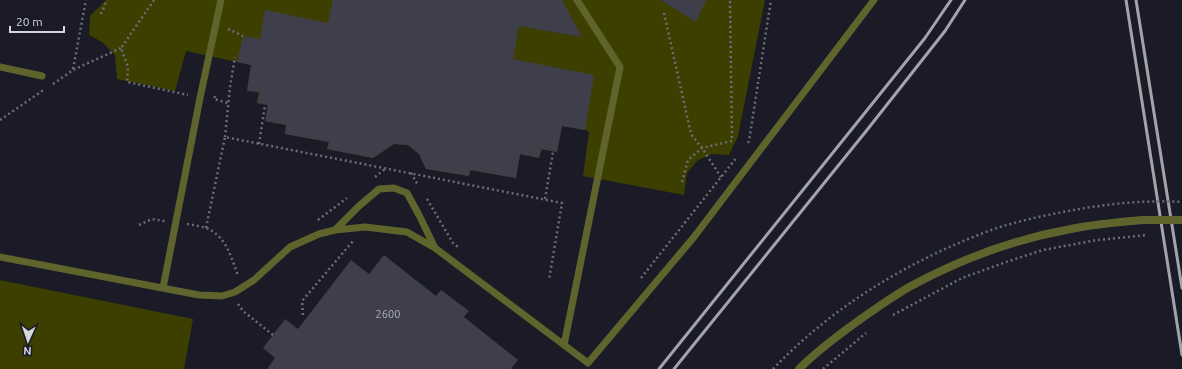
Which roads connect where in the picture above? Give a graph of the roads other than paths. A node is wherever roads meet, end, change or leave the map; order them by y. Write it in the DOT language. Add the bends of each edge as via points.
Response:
graph roads {
  1 [pos="221,0"];
  2 [pos="578,0"];
  3 [pos="874,0"];
  4 [pos="0,67"];
  5 [pos="42,76"];
  6 [pos="1182,220"];
  7 [pos="335,230"];
  8 [pos="435,248"];
  9 [pos="0,257"];
  10 [pos="163,288"];
  11 [pos="564,344"];
  12 [pos="586,366"];
  13 [pos="799,369"];
  1 -- 10 [label="lane"];
  2 -- 11 [label="lane" via="620,68"];
  3 -- 12 [label="lane" via="694,237"];
  4 -- 5 [label="lane"];
  6 -- 13 [label="street, bridge" via="1143,220 1071,229 1026,239 967,260 910,286 840,333"];
  7 -- 8 [label="lane" via="365,227 407,232"];
  7 -- 8 [label="lane" via="379,189 394,188 407,192"];
  7 -- 10 [label="lane" via="290,246 254,280 235,292 222,296 207,296"];
  8 -- 11 [label="lane"];
  9 -- 10 [label="lane"];
  11 -- 12 [label="lane"];
}
